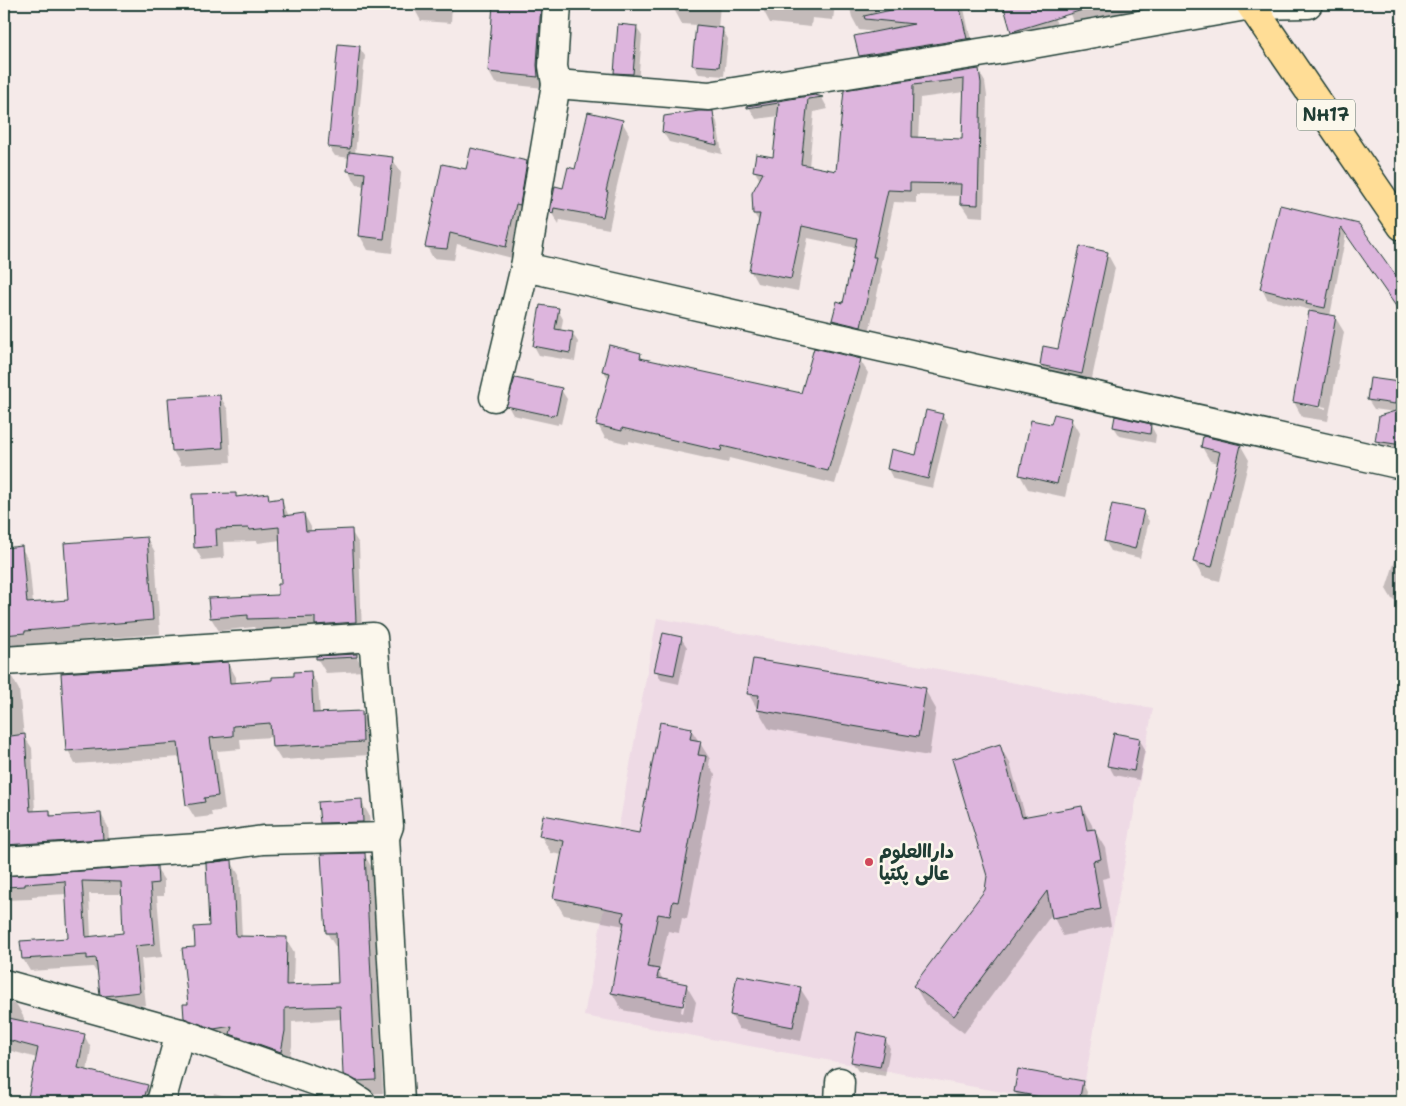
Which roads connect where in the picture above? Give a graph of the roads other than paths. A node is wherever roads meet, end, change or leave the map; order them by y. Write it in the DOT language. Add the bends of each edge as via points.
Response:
graph roads {
  1 [pos="557,4"];
  2 [pos="1251,4"];
  3 [pos="1308,4"];
  4 [pos="556,84"];
  5 [pos="1402,226"];
  6 [pos="525,267"];
  7 [pos="494,397"];
  8 [pos="1402,465"];
  9 [pos="4,661"];
  10 [pos="385,837"];
  11 [pos="4,861"];
  12 [pos="4,984"];
  13 [pos="180,1033"];
  14 [pos="348,1098"];
  15 [pos="162,1102"];
  16 [pos="400,1102"];
  1 -- 4 [label="street" via="553,66"];
  2 -- 3 [label="street"];
  2 -- 4 [label="street" via="1004,49 709,96"];
  2 -- 5 [label="highway, NH17"];
  4 -- 6 [label="street"];
  6 -- 7 [label="street"];
  6 -- 8 [label="street"];
  9 -- 10 [label="street" via="373,637 389,826"];
  10 -- 11 [label="street" via="263,840 213,847"];
  10 -- 16 [label="street"];
  12 -- 13 [label="street"];
  13 -- 14 [label="street"];
  13 -- 15 [label="street"];
}
